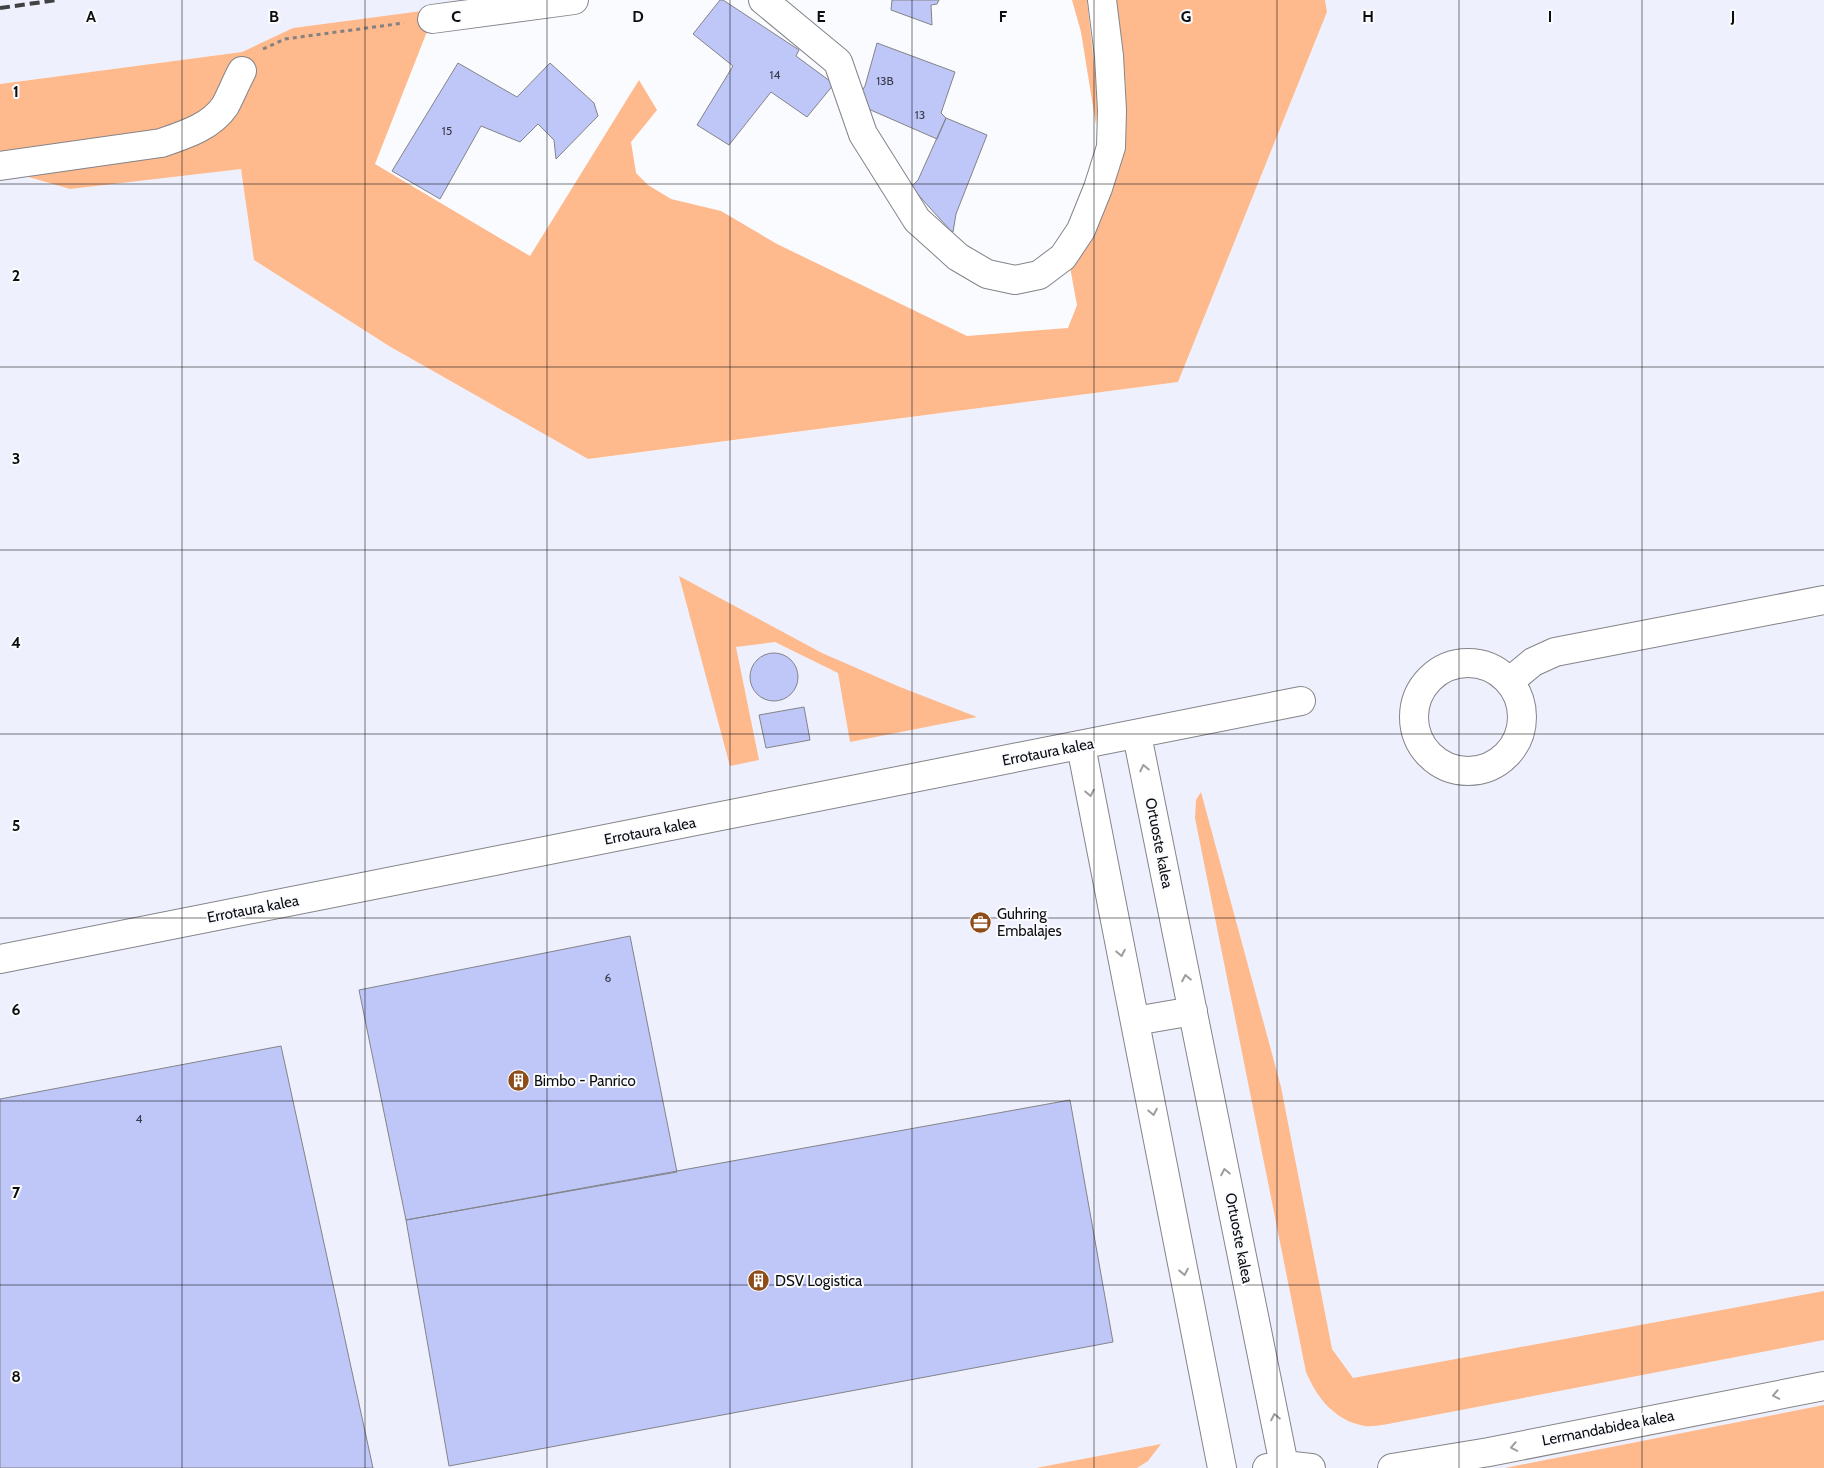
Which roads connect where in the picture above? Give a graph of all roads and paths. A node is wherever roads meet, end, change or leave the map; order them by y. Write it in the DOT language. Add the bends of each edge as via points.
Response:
graph roads {
  1 [pos="574,0"];
  2 [pos="763,0"];
  3 [pos="1102,0"];
  4 [pos="432,19"];
  5 [pos="242,71"];
  6 [pos="0,166"];
  7 [pos="1824,600"];
  8 [pos="1510,681"];
  9 [pos="1301,701"];
  10 [pos="1138,734"];
  11 [pos="1080,746"];
  12 [pos="0,960"];
  13 [pos="1193,1011"];
  14 [pos="1135,1021"];
  15 [pos="1824,1386"];
  16 [pos="1276,1466"];
  17 [pos="1222,1468"];
  18 [pos="1311,1468"];
  19 [pos="1392,1468"];
  1 -- 4 [label="street"];
  2 -- 3 [label="street" via="838,62 862,134 917,220 958,257 986,274 1015,280 1039,275 1063,257 1081,230 1111,147 1109,56"];
  4 -- 5 [label="path" via="285,39 258,52"];
  5 -- 6 [label="street" via="224,107 204,125 185,135 161,143"];
  7 -- 8 [label="street" via="1555,652 1533,662"];
  9 -- 10 [label="street, Errotaura kalea"];
  10 -- 11 [label="street, Errotaura kalea"];
  13 -- 10 [label="street, Ortuoste kalea, one-way"];
  11 -- 12 [label="street, Errotaura kalea"];
  11 -- 14 [label="street, one-way"];
  13 -- 14 [label="street"];
  16 -- 13 [label="street, Ortuoste kalea, one-way"];
  14 -- 17 [label="street, one-way"];
  15 -- 19 [label="street, Lermandabidea kalea, one-way"];
  16 -- 18 [label="street"];
}
